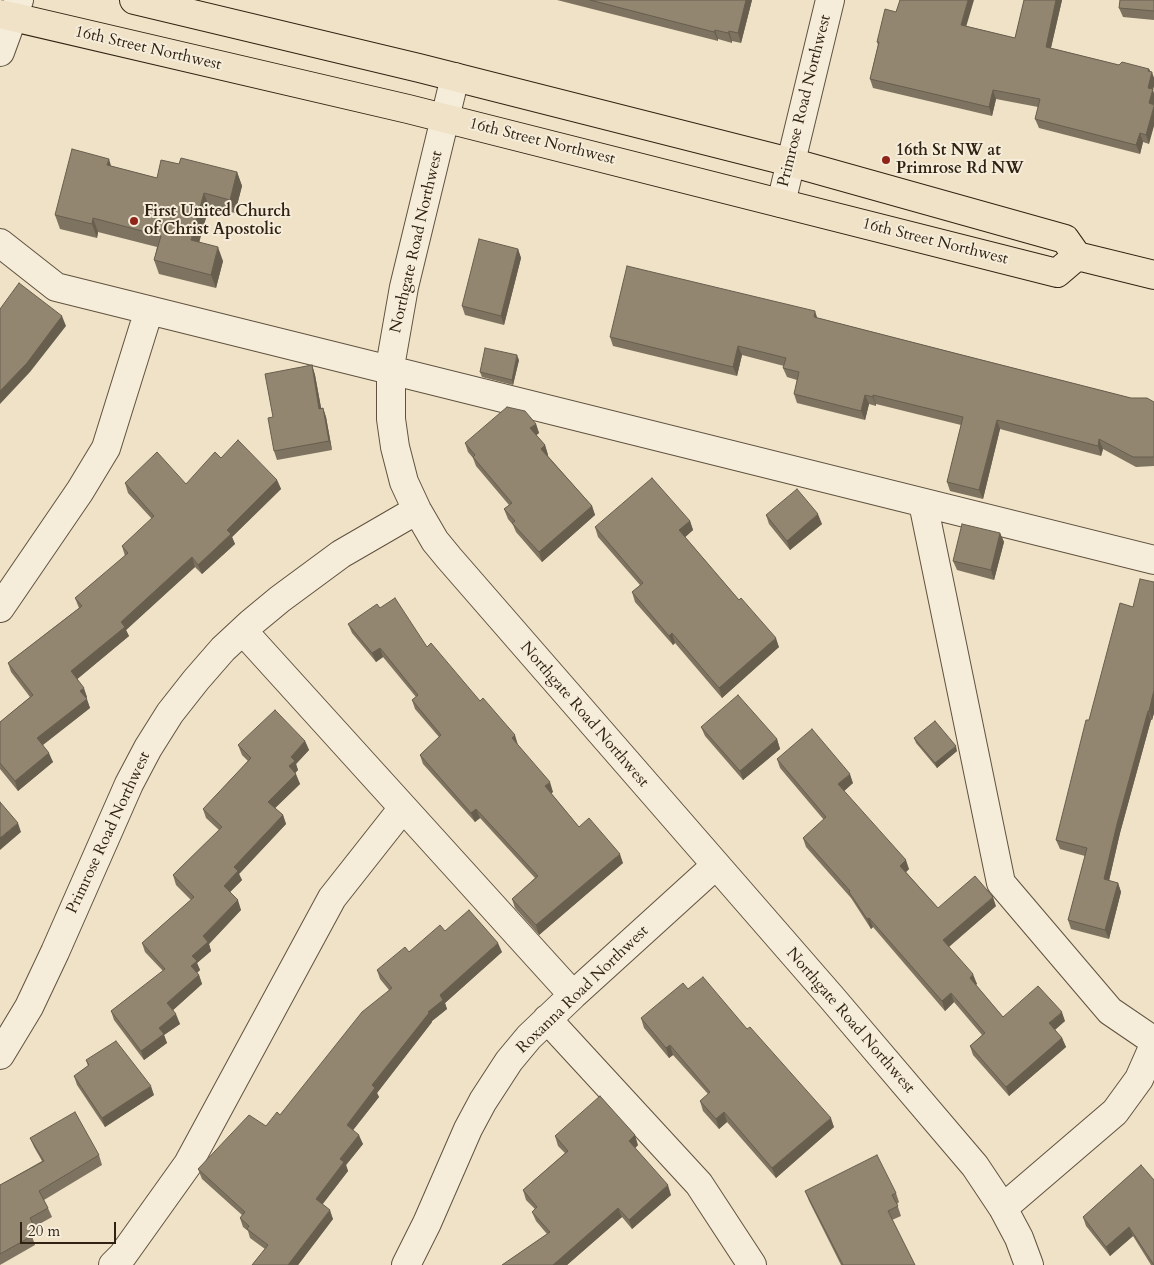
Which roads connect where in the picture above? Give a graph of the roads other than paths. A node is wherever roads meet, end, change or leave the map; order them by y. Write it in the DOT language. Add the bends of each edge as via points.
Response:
graph roads {
  1 [pos="134,0"];
  2 [pos="830,0"];
  3 [pos="11,11"];
  4 [pos="0,52"];
  5 [pos="455,77"];
  6 [pos="445,118"];
  7 [pos="790,162"];
  8 [pos="781,203"];
  9 [pos="0,243"];
  10 [pos="1077,256"];
  11 [pos="1154,275"];
  12 [pos="149,310"];
  13 [pos="391,370"];
  14 [pos="922,503"];
  15 [pos="417,510"];
  16 [pos="1154,560"];
  17 [pos="0,608"];
  18 [pos="243,631"];
  19 [pos="403,808"];
  20 [pos="716,866"];
  21 [pos="573,995"];
  22 [pos="547,1019"];
  23 [pos="1154,1041"];
  24 [pos="1154,1045"];
  25 [pos="0,1055"];
  26 [pos="1003,1208"];
  27 [pos="113,1265"];
  28 [pos="406,1265"];
  29 [pos="752,1265"];
  30 [pos="1029,1265"];
  1 -- 5 [label="main road"];
  2 -- 7 [label="street, Primrose Road Northwest"];
  3 -- 4 [label="street"];
  3 -- 6 [label="main road, 16th Street Northwest"];
  5 -- 6 [label="street, Northgate Road Northwest"];
  5 -- 7 [label="main road"];
  6 -- 8 [label="main road, 16th Street Northwest"];
  6 -- 13 [label="street, Northgate Road Northwest" via="404,287"];
  7 -- 8 [label="street, Primrose Road Northwest"];
  7 -- 10 [label="main road" via="1065,239"];
  8 -- 10 [label="main road, 16th Street Northwest" via="1056,273"];
  9 -- 12 [label="street" via="56,287"];
  10 -- 11 [label="main road"];
  12 -- 13 [label="street"];
  12 -- 17 [label="street" via="106,448"];
  13 -- 14 [label="street"];
  13 -- 15 [label="street, Northgate Road Northwest" via="391,418 397,461"];
  14 -- 16 [label="street"];
  14 -- 23 [label="street" via="1001,883 1110,1011"];
  15 -- 18 [label="street, Primrose Road Northwest" via="341,554"];
  15 -- 20 [label="street, Northgate Road Northwest" via="449,558"];
  18 -- 19 [label="street"];
  18 -- 25 [label="street, Primrose Road Northwest" via="196,680 148,748 38,989"];
  19 -- 21 [label="street"];
  19 -- 27 [label="street" via="332,898 188,1164"];
  20 -- 21 [label="street, Roxanna Road Northwest"];
  20 -- 26 [label="street, Northgate Road Northwest" via="975,1166"];
  21 -- 22 [label="street, Roxanna Road Northwest"];
  22 -- 28 [label="street, Roxanna Road Northwest" via="509,1061 483,1100"];
  22 -- 29 [label="street" via="699,1184"];
  24 -- 26 [label="street" via="1138,1079 1115,1112"];
  26 -- 30 [label="street, Northgate Road Northwest"];
}
